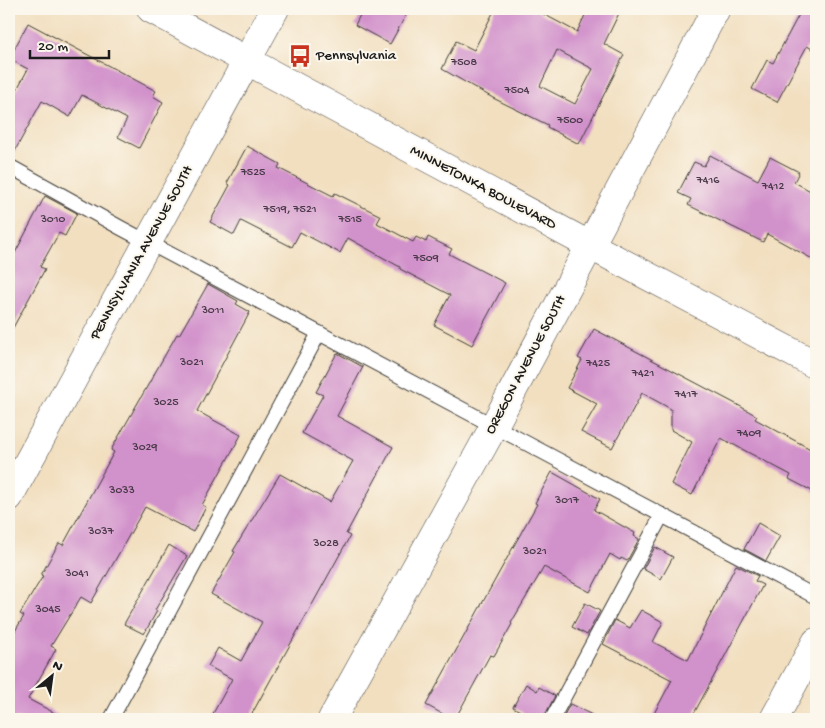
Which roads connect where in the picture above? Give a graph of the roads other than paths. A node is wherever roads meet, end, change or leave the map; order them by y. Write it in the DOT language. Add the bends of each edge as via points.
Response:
graph roads {
  1 [pos="151,9"];
  2 [pos="275,9"];
  3 [pos="716,9"];
  4 [pos="247,60"];
  5 [pos="9,166"];
  6 [pos="147,242"];
  7 [pos="590,246"];
  8 [pos="319,333"];
  9 [pos="816,365"];
  10 [pos="494,426"];
  11 [pos="9,497"];
  12 [pos="662,515"];
  13 [pos="816,597"];
  14 [pos="816,642"];
  15 [pos="111,719"];
  16 [pos="332,719"];
  17 [pos="552,719"];
  18 [pos="774,719"];
  1 -- 4 [label="street, MINNETONKA BOULEVARD"];
  2 -- 4 [label="street, PENNSYLVANIA AVENUE SOUTH"];
  3 -- 7 [label="street, OREGON AVENUE SOUTH"];
  4 -- 6 [label="street, PENNSYLVANIA AVENUE SOUTH"];
  4 -- 7 [label="street, MINNETONKA BOULEVARD"];
  5 -- 6 [label="lane"];
  6 -- 8 [label="lane"];
  6 -- 11 [label="street, PENNSYLVANIA AVENUE SOUTH"];
  7 -- 9 [label="street, MINNETONKA BOULEVARD"];
  7 -- 10 [label="street, OREGON AVENUE SOUTH"];
  8 -- 10 [label="lane"];
  8 -- 15 [label="lane"];
  10 -- 12 [label="lane"];
  10 -- 16 [label="street, OREGON AVENUE SOUTH"];
  12 -- 13 [label="lane"];
  12 -- 17 [label="lane"];
  14 -- 18 [label="street"];
}
